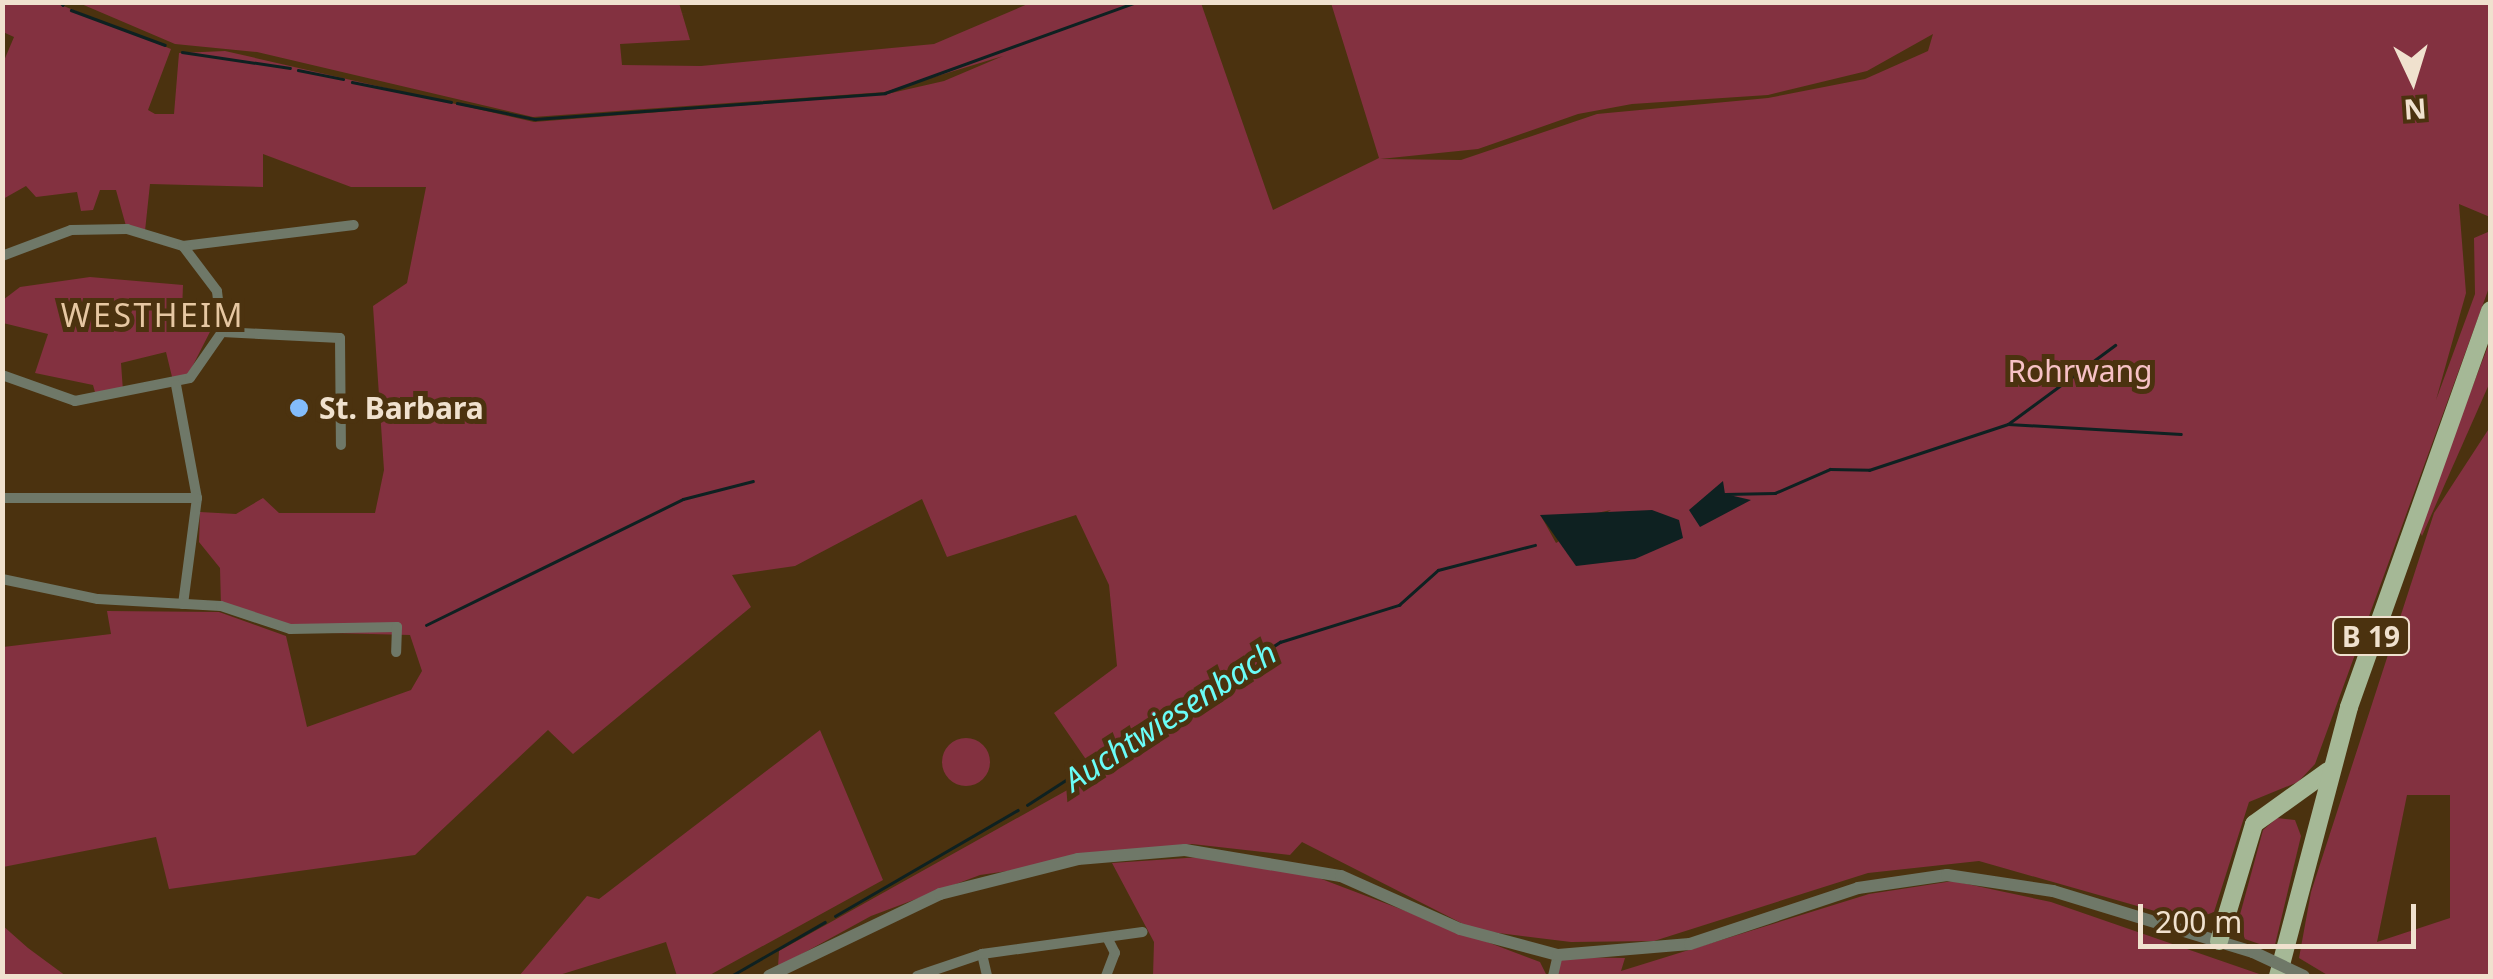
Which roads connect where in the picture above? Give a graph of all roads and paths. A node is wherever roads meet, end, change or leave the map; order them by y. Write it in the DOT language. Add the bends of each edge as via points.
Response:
graph roads {
  1 [pos="354,225"];
  2 [pos="183,246"];
  3 [pos="2,256"];
  4 [pos="2490,310"];
  5 [pos="222,332"];
  6 [pos="2,375"];
  7 [pos="176,385"];
  8 [pos="341,446"];
  9 [pos="2,498"];
  10 [pos="197,498"];
  11 [pos="2,579"];
  12 [pos="183,604"];
  13 [pos="396,652"];
  14 [pos="2330,770"];
  15 [pos="2288,803"];
  16 [pos="2319,807"];
  17 [pos="1144,932"];
  18 [pos="1108,939"];
  19 [pos="2219,940"];
  20 [pos="982,954"];
  21 [pos="1558,954"];
  22 [pos="770,976"];
  23 [pos="917,976"];
  24 [pos="987,976"];
  25 [pos="1106,976"];
  26 [pos="1553,976"];
  27 [pos="2278,976"];
  28 [pos="2304,976"];
  1 -- 2 [label="street"];
  2 -- 3 [label="street" via="142,231 71,230"];
  2 -- 5 [label="street" via="217,292"];
  4 -- 14 [label="main road, B 19"];
  5 -- 7 [label="street" via="204,366"];
  5 -- 8 [label="street" via="340,338"];
  6 -- 7 [label="street" via="75,401"];
  7 -- 10 [label="street"];
  9 -- 10 [label="street"];
  10 -- 12 [label="street"];
  11 -- 12 [label="street"];
  12 -- 13 [label="street" via="290,629 397,627"];
  14 -- 15 [label="main road"];
  14 -- 16 [label="main road, B 19"];
  15 -- 16 [label="main road"];
  15 -- 19 [label="main road" via="2254,824"];
  16 -- 27 [label="main road, B 19"];
  17 -- 18 [label="street"];
  18 -- 20 [label="street"];
  18 -- 25 [label="street" via="1115,953"];
  19 -- 21 [label="street" via="2016,881 1947,875 1858,888 1690,944"];
  19 -- 28 [label="street, bridge"];
  20 -- 23 [label="street"];
  20 -- 24 [label="street"];
  21 -- 22 [label="street" via="1460,930 1341,876 1185,850 1078,859 940,894"];
  21 -- 26 [label="street"];
}
